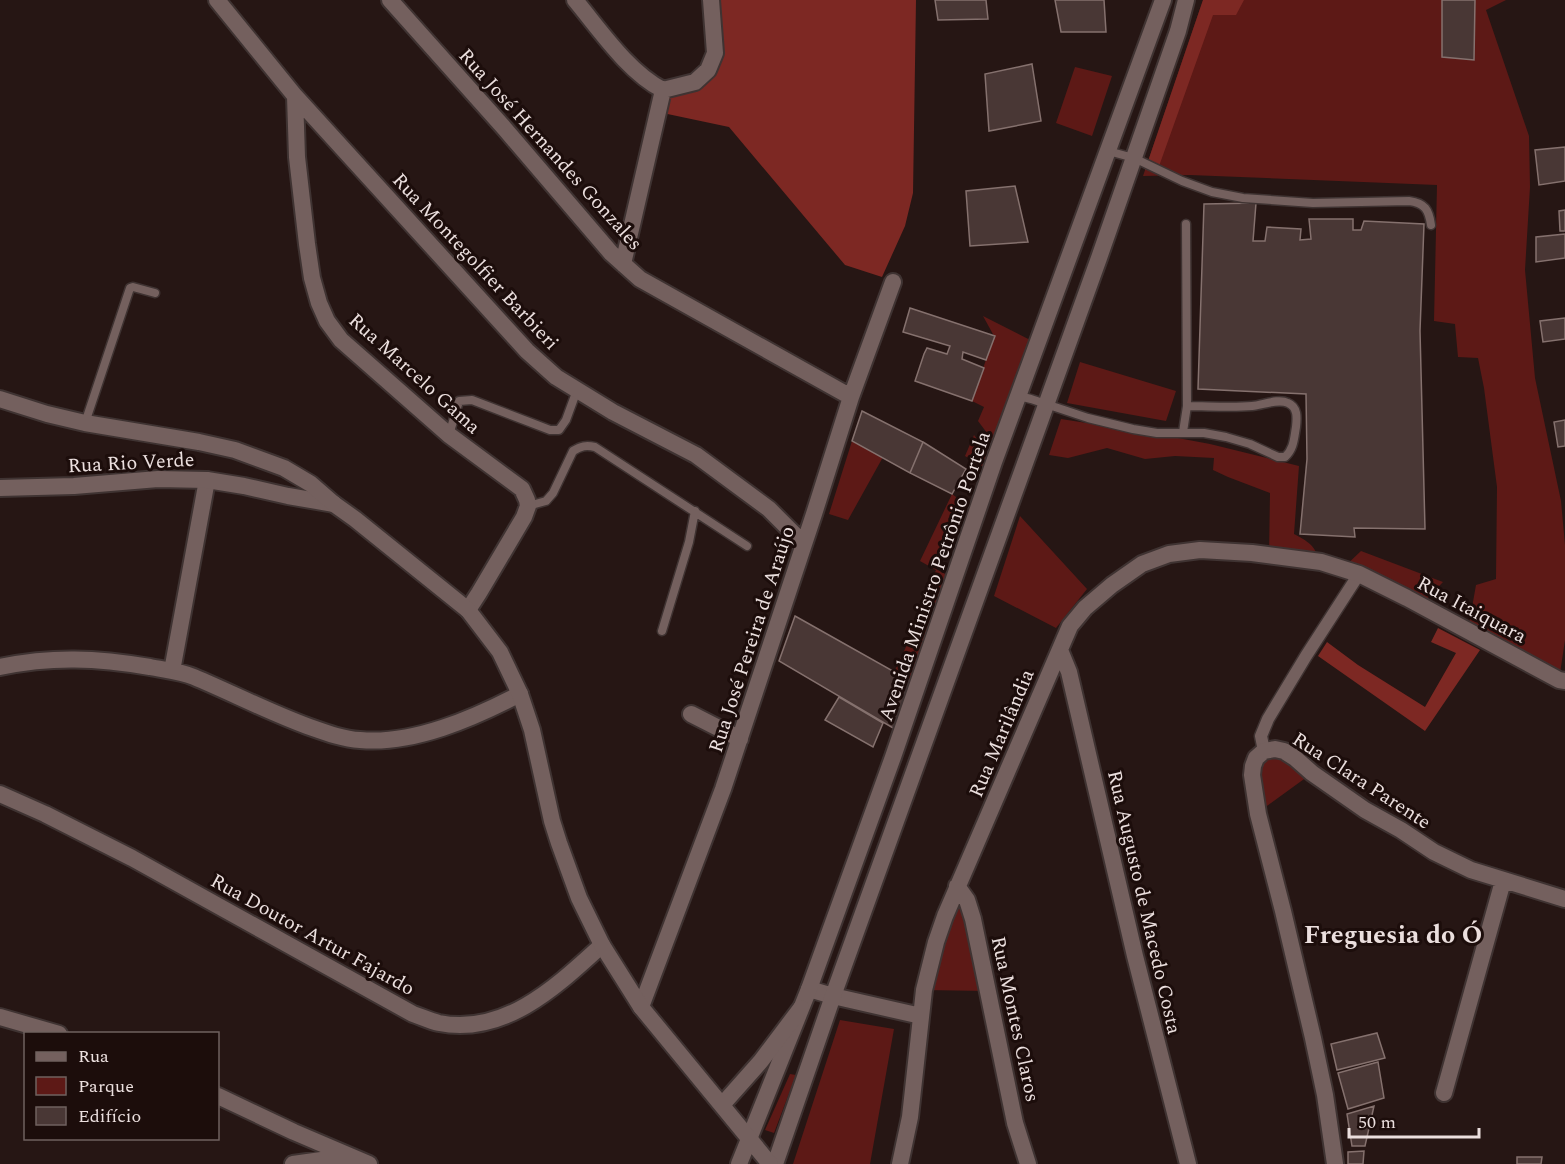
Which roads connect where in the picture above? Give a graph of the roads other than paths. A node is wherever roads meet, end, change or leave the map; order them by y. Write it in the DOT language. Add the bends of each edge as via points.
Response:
graph roads {
  1 [pos="217,0"];
  2 [pos="390,0"];
  3 [pos="575,0"];
  4 [pos="711,0"];
  5 [pos="1163,0"];
  6 [pos="1186,0"];
  7 [pos="663,90"];
  8 [pos="295,96"];
  9 [pos="1108,151"];
  10 [pos="1134,158"];
  11 [pos="1186,224"];
  12 [pos="1431,225"];
  13 [pos="623,264"];
  14 [pos="893,282"];
  15 [pos="155,293"];
  16 [pos="577,390"];
  17 [pos="1019,396"];
  18 [pos="850,397"];
  19 [pos="0,399"];
  20 [pos="1046,404"];
  21 [pos="1187,406"];
  22 [pos="85,423"];
  23 [pos="1183,432"];
  24 [pos="449,435"];
  25 [pos="207,480"];
  26 [pos="0,488"];
  27 [pos="334,504"];
  28 [pos="695,511"];
  29 [pos="526,512"];
  30 [pos="804,544"];
  31 [pos="747,546"];
  32 [pos="1359,574"];
  33 [pos="468,610"];
  34 [pos="662,631"];
  35 [pos="1060,650"];
  36 [pos="0,667"];
  37 [pos="172,671"];
  38 [pos="1565,681"];
  39 [pos="520,694"];
  40 [pos="692,714"];
  41 [pos="740,740"];
  42 [pos="1264,751"];
  43 [pos="0,794"];
  44 [pos="1503,880"];
  45 [pos="957,886"];
  46 [pos="1565,899"];
  47 [pos="602,945"];
  48 [pos="809,989"];
  49 [pos="833,996"];
  50 [pos="641,1007"];
  51 [pos="801,1008"];
  52 [pos="921,1016"];
  53 [pos="0,1017"];
  54 [pos="52,1032"];
  55 [pos="1444,1093"];
  56 [pos="219,1096"];
  57 [pos="722,1105"];
  58 [pos="749,1139"];
  59 [pos="351,1156"];
  60 [pos="292,1164"];
  61 [pos="369,1164"];
  62 [pos="739,1164"];
  63 [pos="770,1164"];
  64 [pos="775,1164"];
  65 [pos="900,1164"];
  66 [pos="1028,1164"];
  67 [pos="1188,1164"];
  68 [pos="1335,1164"];
  1 -- 8 [label="street, Rua Montegolfier Barbieri"];
  2 -- 13 [label="street, Rua José Hernandes Gonzales"];
  3 -- 7 [label="street" via="633,70"];
  4 -- 7 [label="street" via="715,53 708,70 695,82"];
  5 -- 9 [label="street, Avenida Ministro Petrônio Portela"];
  6 -- 10 [label="street"];
  7 -- 13 [label="street"];
  8 -- 16 [label="street, Rua Montegolfier Barbieri" via="527,351"];
  8 -- 24 [label="street, Rua Marcelo Gama" via="307,244 312,278 327,321 341,340"];
  9 -- 10 [label="lane"];
  9 -- 17 [label="street, Avenida Ministro Petrônio Portela"];
  10 -- 12 [label="lane" via="1182,181 1243,198 1312,203 1418,202 1426,206"];
  10 -- 20 [label="street"];
  11 -- 21 [label="lane"];
  13 -- 18 [label="street, Rua José Hernandes Gonzales" via="640,279"];
  14 -- 18 [label="street, Rua José Pereira de Araújo"];
  15 -- 22 [label="lane" via="130,288"];
  16 -- 24 [label="lane" via="567,420 559,430 462,400"];
  16 -- 30 [label="street, Rua Montegolfier Barbieri" via="696,455 769,509"];
  17 -- 20 [label="lane"];
  17 -- 48 [label="street, Avenida Ministro Petrônio Portela"];
  18 -- 30 [label="street, Rua José Pereira de Araújo"];
  19 -- 22 [label="street"];
  20 -- 23 [label="lane" via="1133,429"];
  20 -- 49 [label="street"];
  21 -- 23 [label="lane"];
  21 -- 23 [label="lane" via="1250,406 1285,401 1295,408 1297,422 1292,448 1285,457 1278,458 1226,437"];
  22 -- 27 [label="street" via="235,450 284,468"];
  24 -- 29 [label="street, Rua Marcelo Gama" via="522,489"];
  25 -- 26 [label="street, Rua Rio Verde"];
  25 -- 27 [label="street, Rua Rio Verde"];
  25 -- 37 [label="street"];
  27 -- 33 [label="street"];
  28 -- 29 [label="lane" via="602,450 587,445 573,451 553,494"];
  28 -- 31 [label="lane"];
  28 -- 34 [label="lane"];
  29 -- 33 [label="street"];
  30 -- 41 [label="street, Rua José Pereira de Araújo"];
  32 -- 35 [label="street, Rua Marilândia" via="1322,562 1252,553 1200,550 1169,554 1142,564 1084,608 1070,626"];
  32 -- 38 [label="street, Rua Itaiquara"];
  32 -- 42 [label="street" via="1268,719 1261,736"];
  33 -- 39 [label="street" via="500,652"];
  35 -- 45 [label="street, Rua Marilândia"];
  35 -- 67 [label="street, Rua Augusto de Macedo Costa" via="1069,672"];
  36 -- 37 [label="street" via="74,659"];
  37 -- 39 [label="street" via="288,719 358,740 419,735"];
  39 -- 47 [label="street" via="559,843"];
  40 -- 41 [label="street"];
  41 -- 50 [label="street, Rua José Pereira de Araújo"];
  42 -- 44 [label="street, Rua Clara Parente" via="1284,751 1365,810 1434,852"];
  42 -- 68 [label="street, Rua Clara Parente" via="1252,766 1258,814 1313,1038"];
  43 -- 47 [label="street, Rua Doutor Artur Fajardo" via="112,848 413,1014 438,1023 467,1025 503,1018 561,982"];
  44 -- 46 [label="street, Rua Clara Parente"];
  44 -- 55 [label="street"];
  45 -- 52 [label="street, Rua Marilândia" via="931,961"];
  45 -- 66 [label="street, Rua Montes Claros" via="973,919"];
  47 -- 50 [label="street"];
  48 -- 49 [label="street"];
  48 -- 51 [label="street, Avenida Ministro Petrônio Portela"];
  49 -- 52 [label="street"];
  49 -- 64 [label="street"];
  50 -- 57 [label="street"];
  51 -- 57 [label="street"];
  51 -- 58 [label="street, Avenida Ministro Petrônio Portela"];
  52 -- 65 [label="street, Rua Marilândia" via="910,1117"];
  53 -- 54 [label="street"];
  56 -- 59 [label="street"];
  57 -- 58 [label="street"];
  58 -- 62 [label="street, Avenida Ministro Petrônio Portela"];
  58 -- 63 [label="street"];
  59 -- 60 [label="street"];
  59 -- 61 [label="street"];
}
